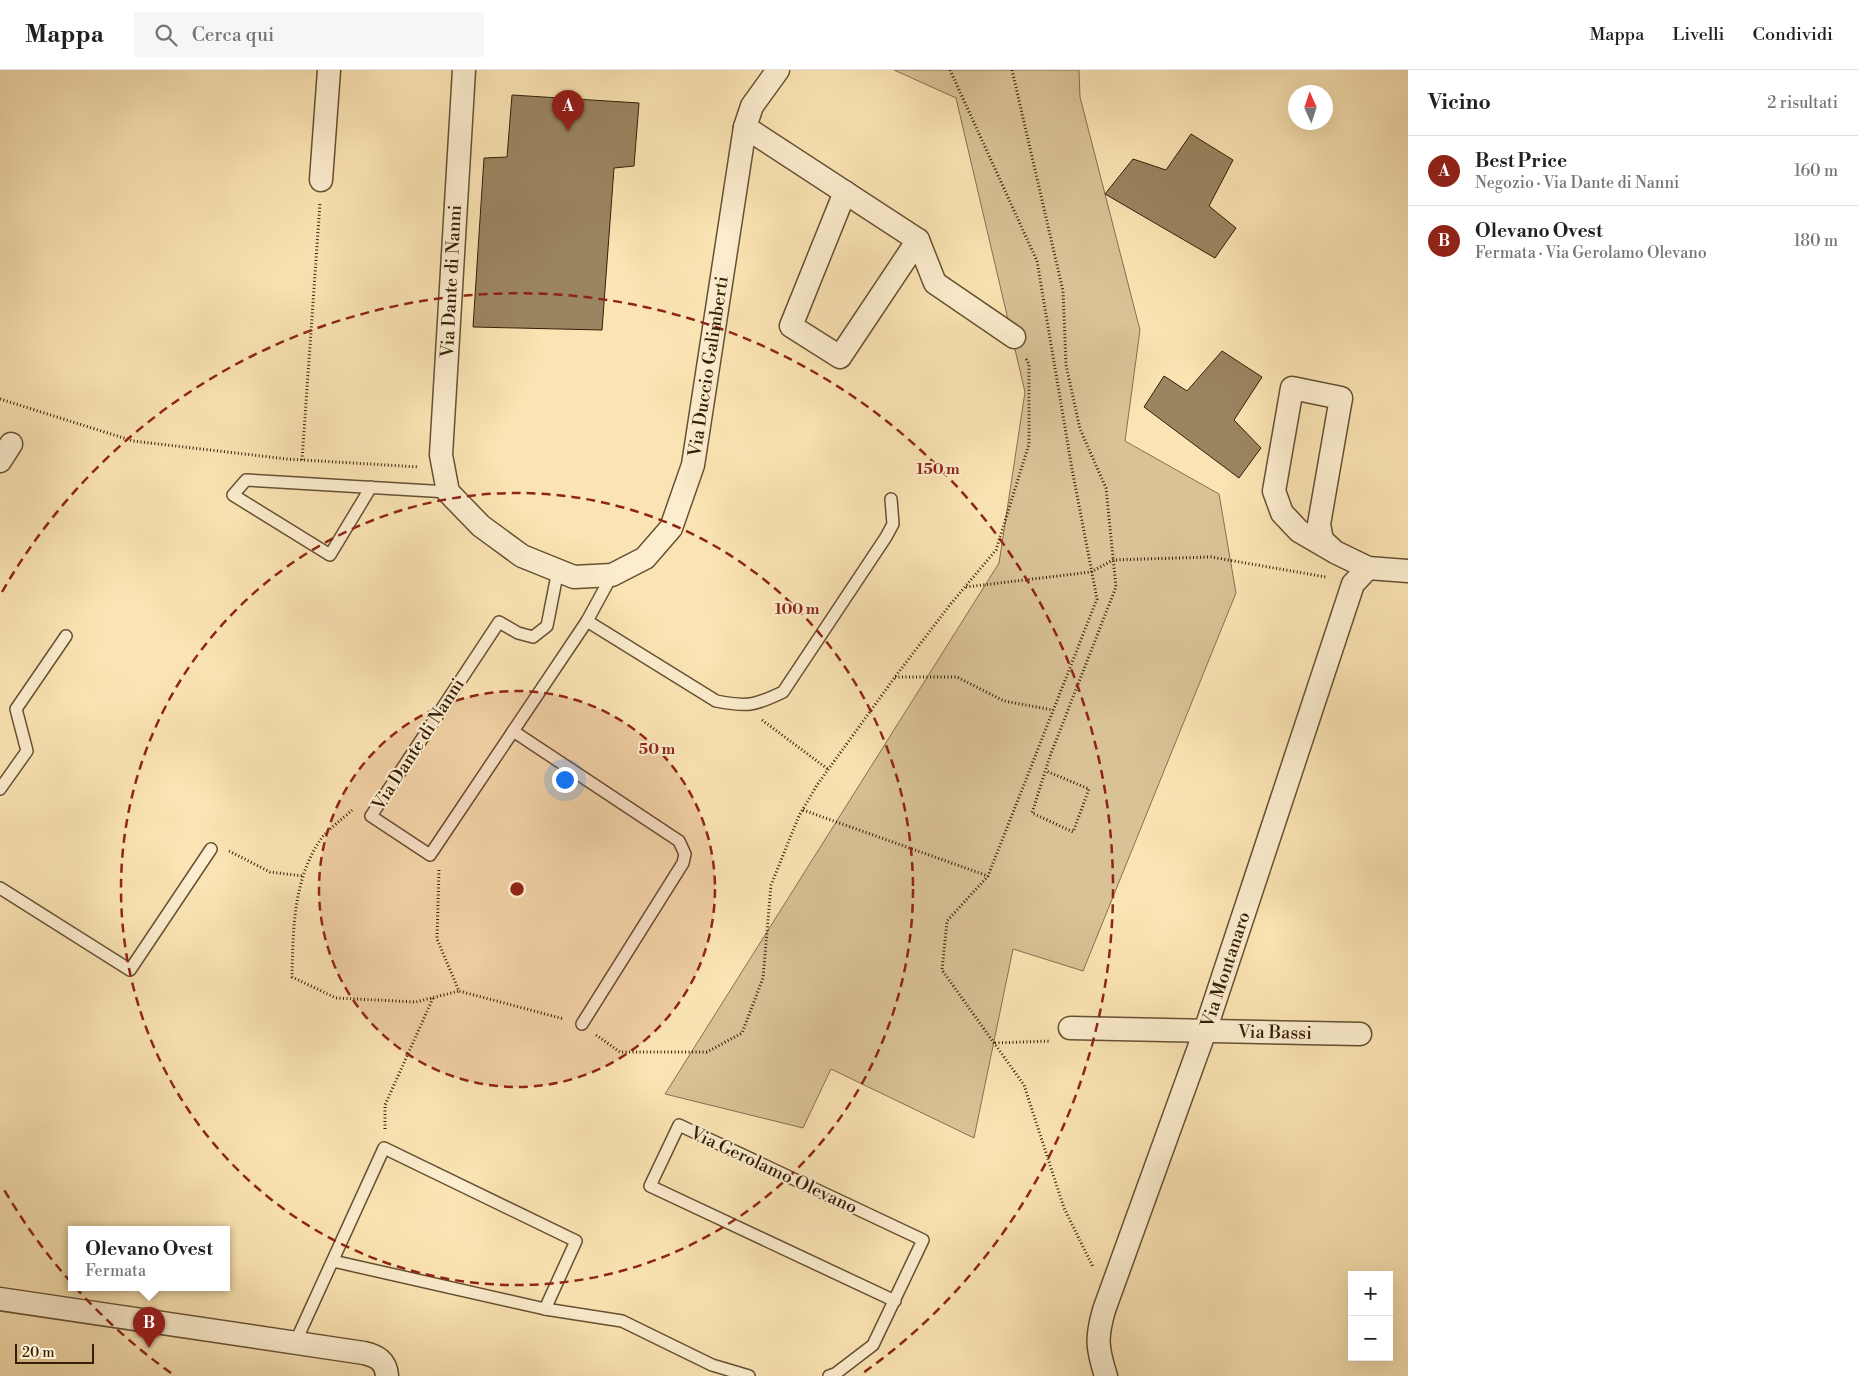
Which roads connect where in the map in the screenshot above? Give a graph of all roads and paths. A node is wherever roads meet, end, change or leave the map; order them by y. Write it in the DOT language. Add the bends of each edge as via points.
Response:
graph roads {
  1 [pos="329,70"];
  2 [pos="464,70"];
  3 [pos="778,70"];
  4 [pos="950,70"];
  5 [pos="1012,70"];
  6 [pos="745,127"];
  7 [pos="321,180"];
  8 [pos="845,192"];
  9 [pos="918,240"];
  10 [pos="1014,337"];
  11 [pos="0,399"];
  12 [pos="302,460"];
  13 [pos="444,469"];
  14 [pos="371,487"];
  15 [pos="448,492"];
  16 [pos="891,499"];
  17 [pos="1335,552"];
  18 [pos="1113,560"];
  19 [pos="558,570"];
  20 [pos="1408,571"];
  21 [pos="1091,572"];
  22 [pos="612,575"];
  23 [pos="1361,576"];
  24 [pos="965,587"];
  25 [pos="587,621"];
  26 [pos="66,636"];
  27 [pos="895,677"];
  28 [pos="742,705"];
  29 [pos="1053,710"];
  30 [pos="513,731"];
  31 [pos="829,770"];
  32 [pos="1046,771"];
  33 [pos="0,789"];
  34 [pos="375,809"];
  35 [pos="803,810"];
  36 [pos="440,840"];
  37 [pos="211,848"];
  38 [pos="303,876"];
  39 [pos="988,876"];
  40 [pos="0,888"];
  41 [pos="459,991"];
  42 [pos="433,998"];
  43 [pos="582,1024"];
  44 [pos="1070,1028"];
  45 [pos="1206,1031"];
  46 [pos="1360,1034"];
  47 [pos="994,1044"];
  48 [pos="384,1148"];
  49 [pos="333,1261"];
  50 [pos="1097,1275"];
  51 [pos="0,1298"];
  52 [pos="895,1301"];
  53 [pos="545,1309"];
  54 [pos="295,1343"];
  55 [pos="387,1376"];
  56 [pos="749,1376"];
  57 [pos="829,1376"];
  58 [pos="1106,1376"];
  1 -- 7 [label="street"];
  2 -- 13 [label="street, Via Dante di Nanni" via="441,455"];
  3 -- 6 [label="street, Via Duccio Galimberti" via="752,106"];
  4 -- 21 [label="path" via="1037,261"];
  5 -- 18 [label="path" via="1063,291 1066,365 1080,429 1106,488"];
  6 -- 8 [label="street"];
  6 -- 22 [label="street, Via Duccio Galimberti" via="693,466 671,528 645,558"];
  7 -- 12 [label="path"];
  8 -- 9 [label="street"];
  8 -- 9 [label="street" via="791,326 840,357"];
  9 -- 10 [label="street" via="935,283"];
  10 -- 24 [label="path" via="1029,364 1029,444 996,550"];
  11 -- 12 [label="path" via="133,441"];
  12 -- 13 [label="path"];
  13 -- 15 [label="street, Via Dante di Nanni"];
  14 -- 14 [label="lane" via="246,480 233,495 330,555"];
  14 -- 15 [label="lane"];
  15 -- 19 [label="street" via="481,526 522,556"];
  16 -- 28 [label="lane" via="893,524 886,538 784,692 759,704"];
  17 -- 17 [label="street" via="1322,540 1319,524 1341,398 1292,388 1274,491 1282,513 1299,531"];
  17 -- 23 [label="street"];
  18 -- 21 [label="path"];
  18 -- 23 [label="path" via="1211,557 1318,575"];
  18 -- 32 [label="path" via="1116,587"];
  19 -- 22 [label="street" via="574,577"];
  19 -- 34 [label="lane, Via Dante di Nanni" via="547,626 533,637 518,634 499,622"];
  20 -- 23 [label="street"];
  21 -- 24 [label="path"];
  21 -- 29 [label="path" via="1096,599"];
  22 -- 25 [label="lane, Via Dante di Nanni"];
  23 -- 45 [label="street, Via Montanaro"];
  24 -- 27 [label="path"];
  25 -- 28 [label="lane" via="716,701"];
  25 -- 30 [label="lane, Via Dante di Nanni"];
  26 -- 33 [label="lane" via="16,709 27,750"];
  27 -- 29 [label="path" via="957,677 1004,701"];
  27 -- 31 [label="path"];
  28 -- 31 [label="path"];
  29 -- 39 [label="path"];
  30 -- 36 [label="lane, Via Dante di Nanni"];
  30 -- 43 [label="lane" via="679,841 685,854 683,863"];
  31 -- 35 [label="path"];
  32 -- 32 [label="path" via="1032,813 1073,832 1089,789"];
  34 -- 36 [label="lane, Via Dante di Nanni" via="371,816 430,855"];
  34 -- 38 [label="path" via="358,805 319,841"];
  35 -- 39 [label="path"];
  35 -- 43 [label="path" via="771,885 763,978 742,1033 707,1052 620,1052"];
  36 -- 41 [label="path" via="437,939"];
  37 -- 38 [label="path" via="219,846 270,872"];
  37 -- 40 [label="lane" via="130,970"];
  38 -- 42 [label="path" via="294,920 292,977 336,998 416,1002"];
  39 -- 47 [label="path" via="947,921 942,970"];
  41 -- 42 [label="path"];
  41 -- 43 [label="path"];
  42 -- 48 [label="path" via="385,1104"];
  44 -- 45 [label="street, Via Bassi"];
  44 -- 47 [label="path" via="1062,1041"];
  45 -- 46 [label="street, Via Bassi"];
  45 -- 58 [label="street, Via Montanaro" via="1104,1310 1098,1332 1099,1355"];
  47 -- 50 [label="path" via="1024,1085 1064,1208"];
  48 -- 49 [label="lane"];
  48 -- 53 [label="lane" via="576,1240"];
  49 -- 53 [label="lane"];
  49 -- 54 [label="lane"];
  51 -- 54 [label="street"];
  52 -- 52 [label="lane, Via Gerolamo Olevano" via="924,1240 679,1125 650,1186"];
  52 -- 57 [label="lane, Via Gerolamo Olevano" via="873,1344"];
  53 -- 56 [label="lane" via="622,1321 712,1365"];
  54 -- 55 [label="street" via="376,1356 384,1363"];
}
